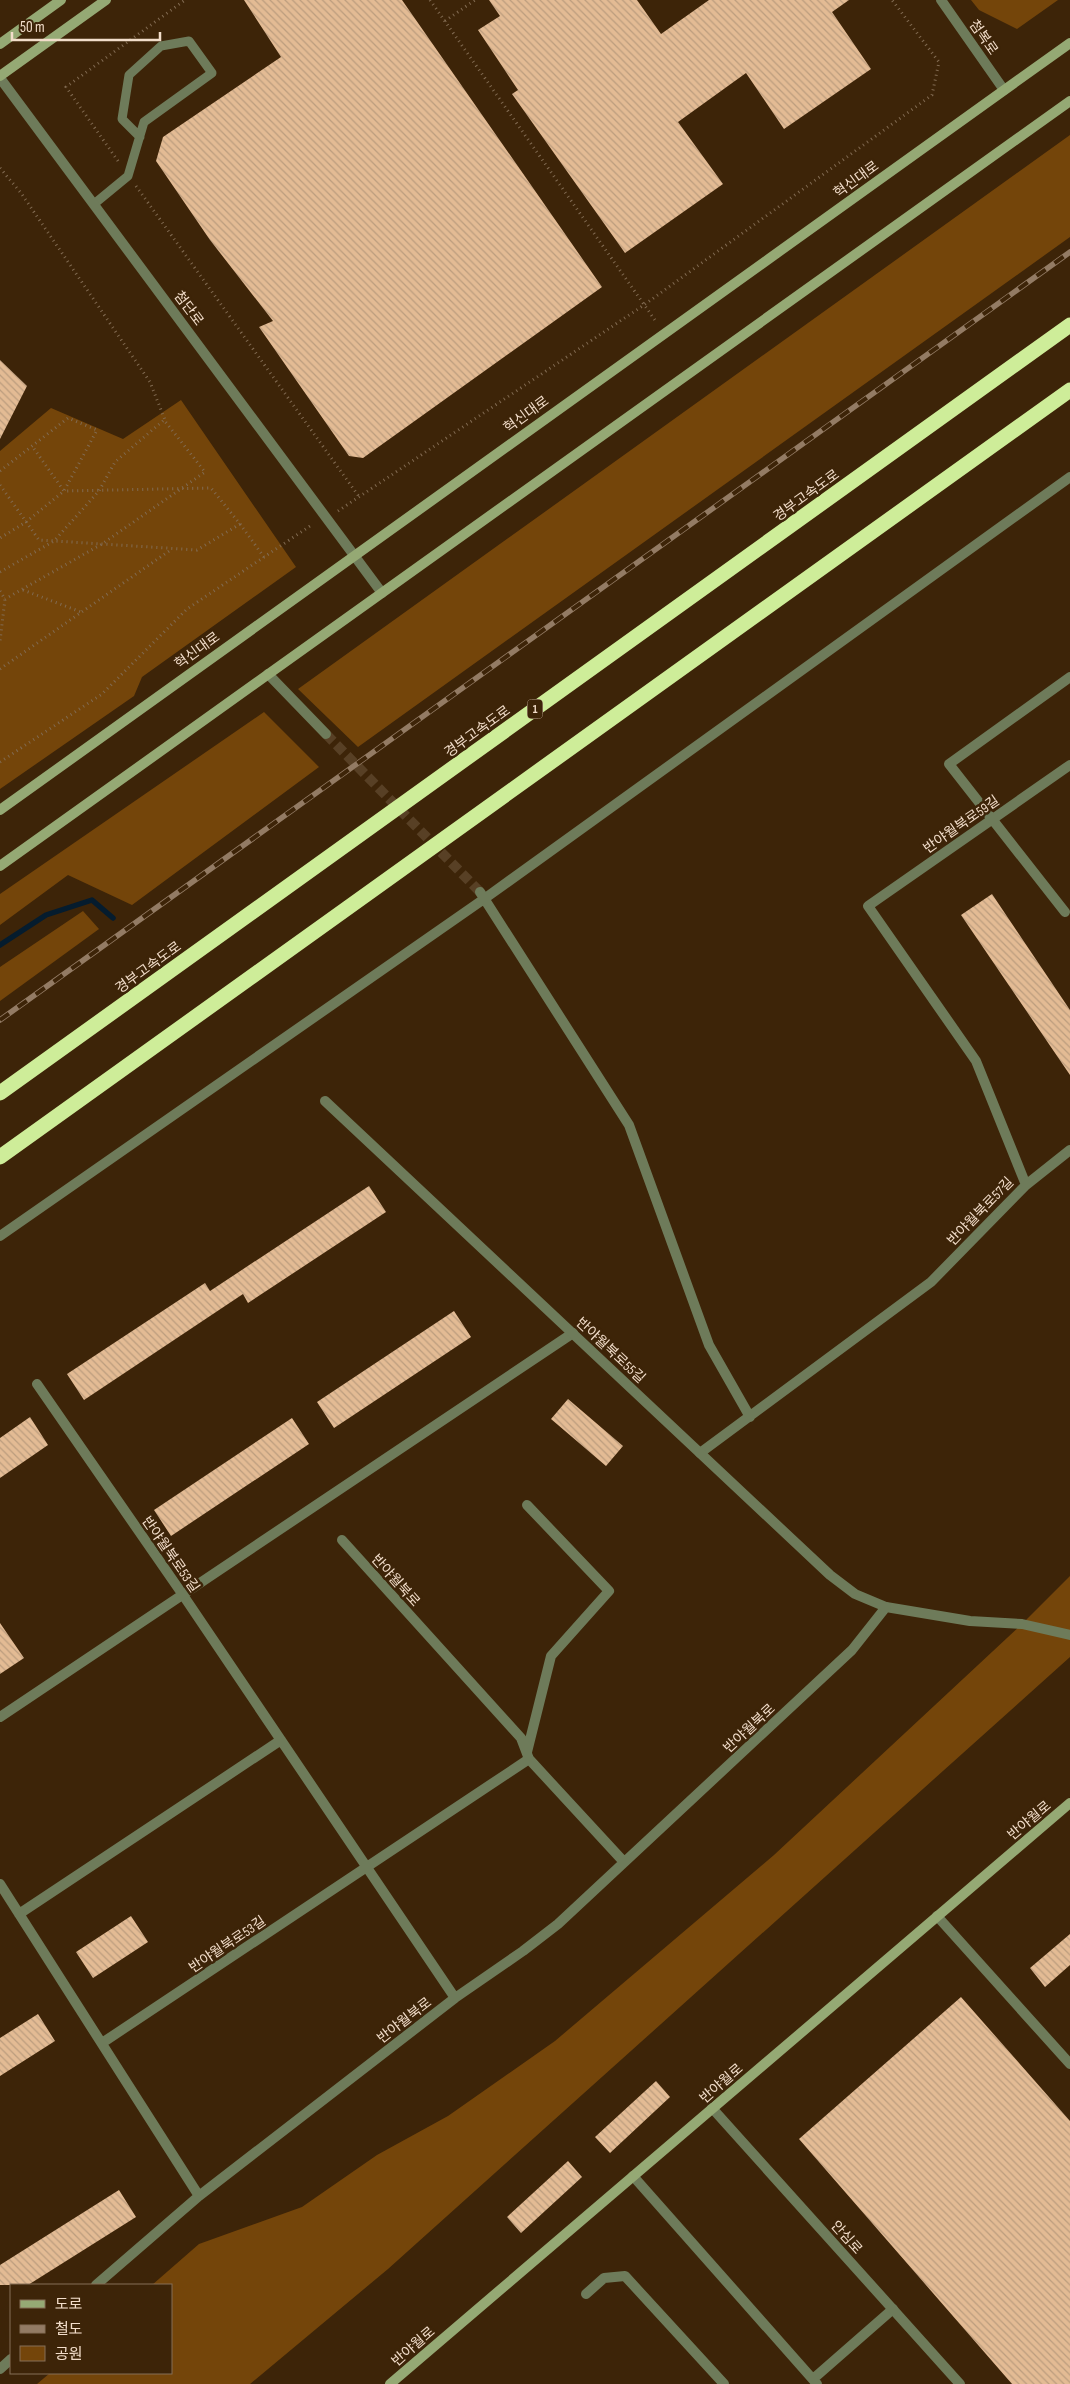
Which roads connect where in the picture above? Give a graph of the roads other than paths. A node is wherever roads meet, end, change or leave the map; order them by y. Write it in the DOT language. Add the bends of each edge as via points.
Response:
graph roads {
  1 [pos="61,0"];
  2 [pos="106,0"];
  3 [pos="941,0"];
  4 [pos="1070,43"];
  5 [pos="0,44"];
  6 [pos="0,77"];
  7 [pos="1004,90"];
  8 [pos="1070,101"];
  9 [pos="140,136"];
  10 [pos="94,204"];
  11 [pos="1070,325"];
  12 [pos="1070,390"];
  13 [pos="1070,477"];
  14 [pos="354,554"];
  15 [pos="382,593"];
  16 [pos="268,674"];
  17 [pos="1070,677"];
  18 [pos="326,734"];
  19 [pos="1070,765"];
  20 [pos="0,810"];
  21 [pos="991,820"];
  22 [pos="0,866"];
  23 [pos="482,895"];
  24 [pos="868,906"];
  25 [pos="1068,913"];
  26 [pos="0,1093"];
  27 [pos="325,1101"];
  28 [pos="1070,1150"];
  29 [pos="0,1157"];
  30 [pos="1026,1185"];
  31 [pos="0,1236"];
  32 [pos="573,1333"];
  33 [pos="37,1384"];
  34 [pos="750,1417"];
  35 [pos="700,1453"];
  36 [pos="527,1505"];
  37 [pos="342,1540"];
  38 [pos="183,1595"];
  39 [pos="886,1607"];
  40 [pos="1070,1635"];
  41 [pos="0,1717"];
  42 [pos="281,1740"];
  43 [pos="528,1756"];
  44 [pos="1070,1803"];
  45 [pos="624,1862"];
  46 [pos="367,1867"];
  47 [pos="0,1884"];
  48 [pos="19,1914"];
  49 [pos="936,1916"];
  50 [pos="455,1998"];
  51 [pos="102,2043"];
  52 [pos="1070,2064"];
  53 [pos="712,2108"];
  54 [pos="633,2176"];
  55 [pos="199,2196"];
  56 [pos="97,2284"];
  57 [pos="586,2294"];
  58 [pos="893,2309"];
  59 [pos="10,2360"];
  60 [pos="0,2369"];
  61 [pos="815,2382"];
  62 [pos="390,2384"];
  63 [pos="724,2384"];
  64 [pos="960,2384"];
  1 -- 5 [label="main road"];
  2 -- 6 [label="main road"];
  3 -- 7 [label="street, 첨복로"];
  4 -- 7 [label="main road, 혁신대로"];
  6 -- 10 [label="street, 첨단로"];
  7 -- 14 [label="main road, 혁신대로"];
  8 -- 15 [label="main road"];
  9 -- 9 [label="lane" via="144,122 212,73 189,41 161,46 129,75 122,119"];
  9 -- 10 [label="lane" via="128,176"];
  10 -- 14 [label="street, 첨단로"];
  11 -- 26 [label="highway, 경부고속도로 / 1"];
  12 -- 29 [label="highway"];
  13 -- 23 [label="street"];
  14 -- 15 [label="street, 첨단로"];
  14 -- 20 [label="main road, 혁신대로"];
  15 -- 16 [label="main road"];
  16 -- 18 [label="street"];
  16 -- 22 [label="main road"];
  17 -- 21 [label="street" via="949,764"];
  19 -- 21 [label="street, 반야월북로59길"];
  21 -- 24 [label="street, 반야월북로59길"];
  21 -- 25 [label="street"];
  23 -- 31 [label="street"];
  23 -- 34 [label="street" via="629,1125 709,1345"];
  24 -- 30 [label="street, 반야월북로57길" via="976,1061"];
  27 -- 32 [label="street, 반야월북로55길"];
  28 -- 30 [label="street"];
  30 -- 34 [label="street, 반야월북로57길" via="931,1282"];
  32 -- 35 [label="street, 반야월북로55길"];
  32 -- 38 [label="street"];
  33 -- 38 [label="street, 반야월북로53길"];
  34 -- 35 [label="street, 반야월북로57길"];
  35 -- 39 [label="street, 반야월북로55길" via="830,1575 855,1594"];
  36 -- 43 [label="street" via="608,1591 550,1656"];
  37 -- 43 [label="street, 반야월북로" via="521,1738"];
  38 -- 41 [label="street"];
  38 -- 42 [label="street, 반야월북로53길"];
  39 -- 40 [label="street" via="970,1621 1022,1624"];
  39 -- 45 [label="street, 반야월북로" via="852,1650"];
  42 -- 46 [label="street, 반야월북로53길"];
  42 -- 48 [label="street"];
  43 -- 45 [label="street, 반야월북로"];
  43 -- 46 [label="street, 반야월북로53길"];
  44 -- 49 [label="main road, 반야월로"];
  45 -- 50 [label="street, 반야월북로" via="551,1930"];
  46 -- 50 [label="street, 반야월북로53길"];
  46 -- 51 [label="street, 반야월북로53길"];
  47 -- 48 [label="street"];
  48 -- 51 [label="street"];
  49 -- 52 [label="street"];
  49 -- 53 [label="main road, 반야월로"];
  50 -- 55 [label="street, 반야월북로"];
  51 -- 55 [label="street"];
  53 -- 54 [label="main road, 반야월로"];
  53 -- 58 [label="street, 안심로"];
  54 -- 61 [label="street"];
  54 -- 62 [label="main road, 반야월로"];
  55 -- 56 [label="street, 반야월북로"];
  57 -- 63 [label="street" via="604,2278 625,2276"];
  58 -- 61 [label="street"];
  58 -- 64 [label="street, 안심로"];
  59 -- 60 [label="street"];
}
